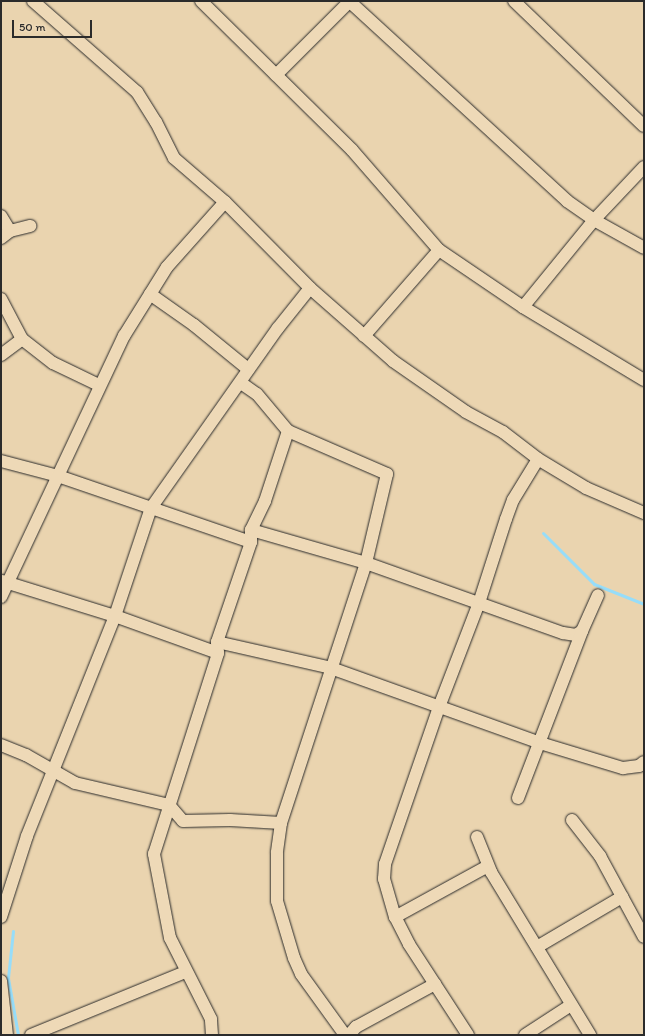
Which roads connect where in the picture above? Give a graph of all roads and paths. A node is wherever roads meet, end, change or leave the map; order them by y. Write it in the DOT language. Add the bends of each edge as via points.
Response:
graph roads {
  1 [pos="33,1"];
  2 [pos="201,1"];
  3 [pos="349,1"];
  4 [pos="514,1"];
  5 [pos="276,75"];
  6 [pos="644,126"];
  7 [pos="644,168"];
  8 [pos="225,202"];
  9 [pos="1,216"];
  10 [pos="594,220"];
  11 [pos="30,226"];
  12 [pos="5,235"];
  13 [pos="644,248"];
  14 [pos="439,250"];
  15 [pos="310,288"];
  16 [pos="150,294"];
  17 [pos="1,299"];
  18 [pos="524,307"];
  19 [pos="364,336"];
  20 [pos="22,339"];
  21 [pos="1,355"];
  22 [pos="248,369"];
  23 [pos="644,380"];
  24 [pos="241,383"];
  25 [pos="99,385"];
  26 [pos="288,431"];
  27 [pos="538,459"];
  28 [pos="1,461"];
  29 [pos="58,476"];
  30 [pos="151,508"];
  31 [pos="644,513"];
  32 [pos="251,536"];
  33 [pos="366,563"];
  34 [pos="5,581"];
  35 [pos="598,595"];
  36 [pos="1,597"];
  37 [pos="479,603"];
  38 [pos="115,616"];
  39 [pos="582,631"];
  40 [pos="217,647"];
  41 [pos="332,668"];
  42 [pos="439,707"];
  43 [pos="540,743"];
  44 [pos="1,745"];
  45 [pos="644,762"];
  46 [pos="53,771"];
  47 [pos="518,798"];
  48 [pos="169,805"];
  49 [pos="572,820"];
  50 [pos="281,823"];
  51 [pos="477,838"];
  52 [pos="488,866"];
  53 [pos="622,897"];
  54 [pos="1,917"];
  55 [pos="395,917"];
  56 [pos="644,937"];
  57 [pos="537,947"];
  58 [pos="185,972"];
  59 [pos="1,980"];
  60 [pos="435,984"];
  61 [pos="571,1005"];
  62 [pos="7,1035"];
  63 [pos="31,1035"];
  64 [pos="212,1035"];
  65 [pos="345,1035"];
  66 [pos="349,1035"];
  67 [pos="468,1035"];
  68 [pos="525,1035"];
  69 [pos="590,1035"];
  1 -- 8 [label="street" via="137,92 174,158"];
  2 -- 5 [label="street"];
  3 -- 5 [label="street"];
  3 -- 10 [label="street" via="567,201"];
  4 -- 6 [label="street"];
  5 -- 14 [label="street" via="352,150"];
  7 -- 10 [label="street"];
  8 -- 15 [label="street"];
  8 -- 16 [label="street" via="167,267"];
  9 -- 12 [label="street"];
  10 -- 13 [label="street"];
  10 -- 18 [label="street"];
  11 -- 12 [label="street"];
  14 -- 18 [label="street"];
  14 -- 19 [label="street"];
  15 -- 19 [label="street"];
  15 -- 22 [label="street"];
  16 -- 22 [label="street" via="194,325"];
  16 -- 25 [label="street"];
  17 -- 20 [label="street"];
  18 -- 23 [label="street"];
  19 -- 27 [label="street" via="394,361 466,412 503,432"];
  20 -- 21 [label="street"];
  20 -- 25 [label="street" via="53,363"];
  22 -- 24 [label="street"];
  24 -- 26 [label="street" via="257,394"];
  24 -- 30 [label="street"];
  25 -- 29 [label="street"];
  26 -- 32 [label="street"];
  26 -- 33 [label="street" via="387,474"];
  27 -- 31 [label="street" via="586,488"];
  27 -- 37 [label="street" via="514,500"];
  28 -- 29 [label="street"];
  29 -- 30 [label="street"];
  29 -- 34 [label="street"];
  30 -- 32 [label="street"];
  30 -- 38 [label="street"];
  32 -- 33 [label="street"];
  32 -- 40 [label="street"];
  33 -- 37 [label="street"];
  33 -- 41 [label="street"];
  34 -- 36 [label="street"];
  34 -- 38 [label="street"];
  35 -- 39 [label="street"];
  37 -- 39 [label="street" via="563,633 576,635"];
  37 -- 42 [label="street"];
  38 -- 40 [label="street"];
  38 -- 46 [label="street"];
  39 -- 43 [label="street"];
  40 -- 41 [label="street"];
  40 -- 48 [label="street"];
  41 -- 42 [label="street"];
  41 -- 50 [label="street"];
  42 -- 43 [label="street"];
  42 -- 55 [label="street" via="385,864 384,879"];
  43 -- 45 [label="street" via="623,768 639,766"];
  43 -- 47 [label="street"];
  44 -- 46 [label="street" via="26,755"];
  46 -- 48 [label="street" via="89,787"];
  46 -- 54 [label="street" via="27,836"];
  48 -- 50 [label="street" via="183,821"];
  48 -- 58 [label="street" via="154,854 170,938"];
  49 -- 53 [label="street" via="600,856"];
  50 -- 65 [label="street" via="276,877 277,901 285,932 301,974"];
  51 -- 52 [label="street"];
  52 -- 55 [label="street"];
  52 -- 57 [label="street"];
  53 -- 56 [label="street"];
  53 -- 57 [label="street"];
  55 -- 60 [label="street"];
  57 -- 61 [label="street"];
  58 -- 63 [label="street"];
  58 -- 64 [label="street" via="211,1019"];
  59 -- 62 [label="street"];
  60 -- 66 [label="street" via="356,1027"];
  60 -- 67 [label="street"];
  61 -- 68 [label="street"];
  61 -- 69 [label="street"];
}
